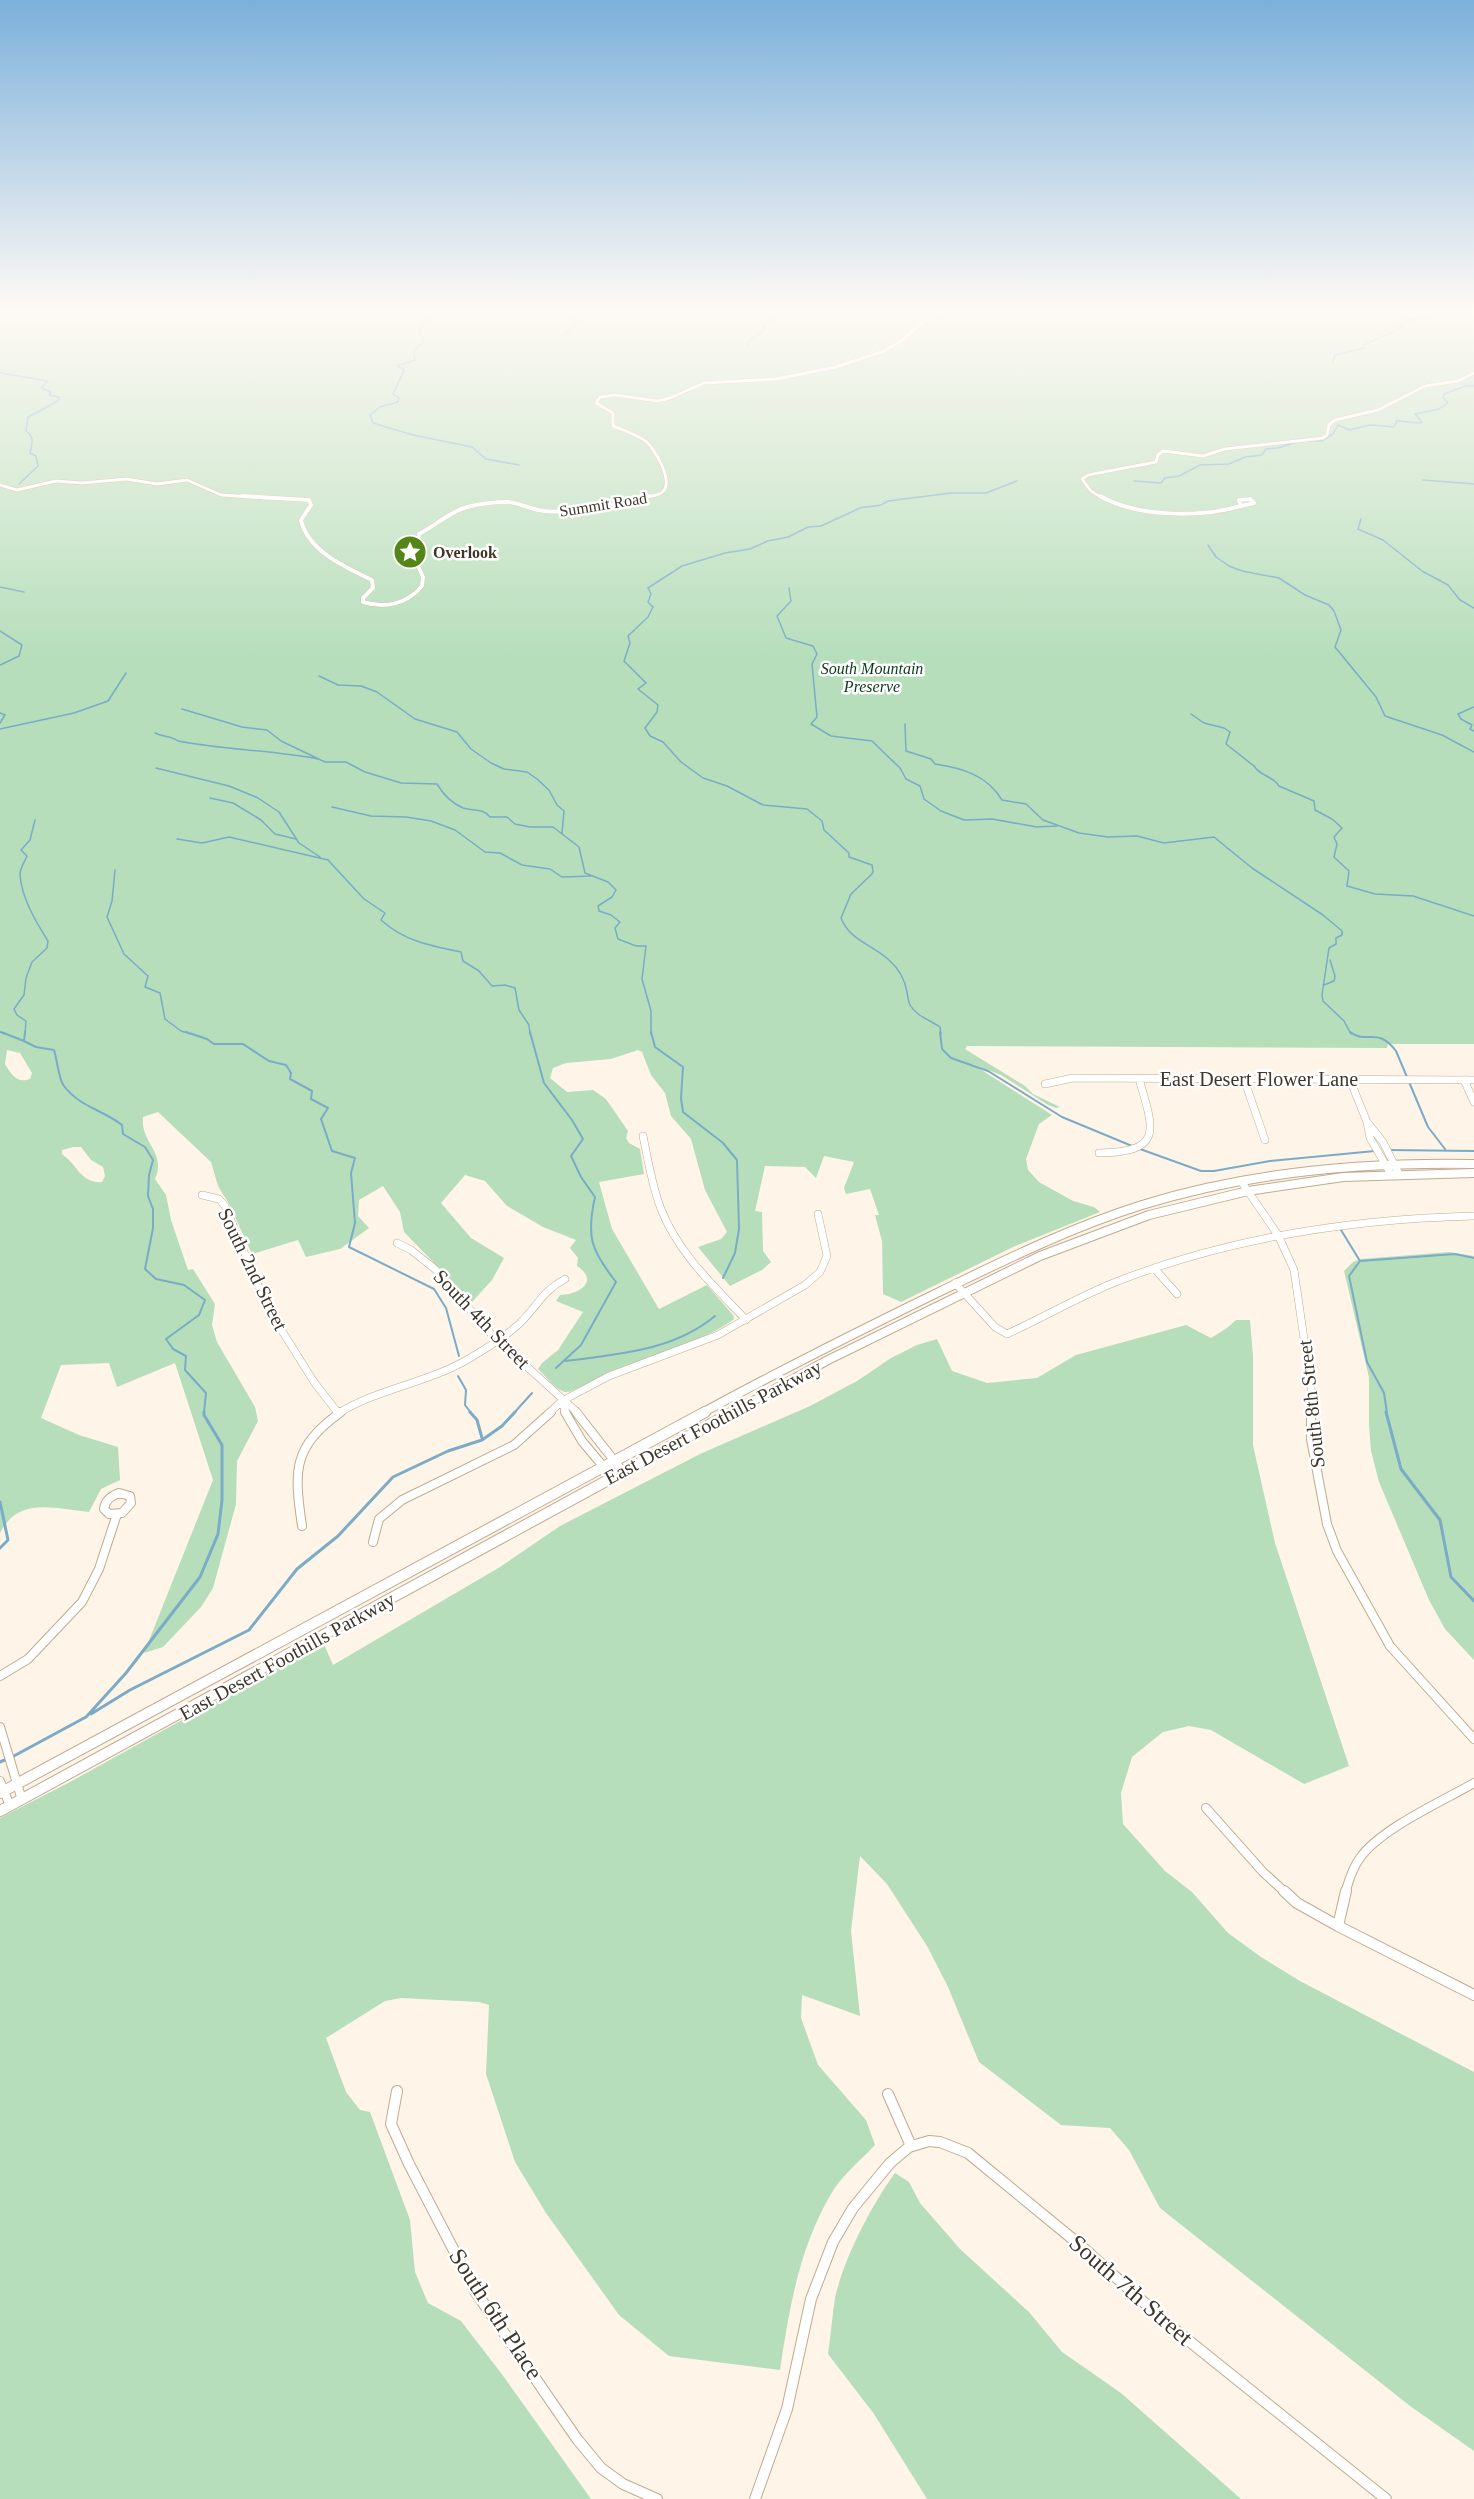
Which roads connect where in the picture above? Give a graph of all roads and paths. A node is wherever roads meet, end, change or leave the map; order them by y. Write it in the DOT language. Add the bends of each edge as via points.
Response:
graph roads {
  1 [pos="614,427"];
  2 [pos="1329,427"];
  3 [pos="0,485"];
  4 [pos="1241,506"];
  5 [pos="1139,1079"];
  6 [pos="1244,1079"];
  7 [pos="1350,1080"];
  8 [pos="1464,1080"];
  9 [pos="1474,1080"];
  10 [pos="1045,1084"];
  11 [pos="1474,1102"];
  12 [pos="1367,1122"];
  13 [pos="643,1136"];
  14 [pos="1265,1140"];
  15 [pos="1381,1140"];
  16 [pos="1372,1141"];
  17 [pos="1100,1152"];
  18 [pos="1379,1155"];
  19 [pos="1390,1164"];
  20 [pos="1474,1164"];
  21 [pos="1474,1173"];
  22 [pos="1395,1174"];
  23 [pos="1241,1181"];
  24 [pos="1248,1191"];
  25 [pos="202,1195"];
  26 [pos="818,1214"];
  27 [pos="1474,1216"];
  28 [pos="1279,1234"];
  29 [pos="397,1243"];
  30 [pos="1154,1268"];
  31 [pos="565,1280"];
  32 [pos="955,1282"];
  33 [pos="964,1293"];
  34 [pos="1178,1294"];
  35 [pos="747,1320"];
  36 [pos="498,1339"];
  37 [pos="562,1401"];
  38 [pos="338,1413"];
  39 [pos="590,1428"];
  40 [pos="579,1434"];
  41 [pos="614,1461"];
  42 [pos="604,1467"];
  43 [pos="623,1472"];
  44 [pos="612,1477"];
  45 [pos="117,1514"];
  46 [pos="302,1526"];
  47 [pos="373,1542"];
  48 [pos="0,1676"];
  49 [pos="0,1727"];
  50 [pos="1474,1739"];
  51 [pos="1474,1783"];
  52 [pos="17,1784"];
  53 [pos="1,1788"];
  54 [pos="22,1800"];
  55 [pos="5,1808"];
  56 [pos="1206,1808"];
  57 [pos="1338,1926"];
  58 [pos="1474,1995"];
  59 [pos="397,2091"];
  60 [pos="888,2094"];
  61 [pos="911,2146"];
  62 [pos="657,2499"];
  63 [pos="755,2499"];
  64 [pos="1386,2499"];
  1 -- 3 [label="street, Summit Road" via="647,441 655,449 666,470 665,489 650,497 575,511 548,512 509,502 454,511 419,534 416,561 422,586 409,598 393,604 363,602 374,588 372,580 337,564 304,533 301,520 312,505 309,500 221,495 187,480 157,484 126,479 60,481 18,490"];
  2 -- 4 [label="street" via="1323,438 1225,449 1203,456 1166,451 1159,453 1156,462 1145,466 1082,479 1095,495 1145,510 1190,513"];
  5 -- 6 [label="street, East Desert Flower Lane"];
  5 -- 10 [label="street, East Desert Flower Lane" via="1073,1078"];
  5 -- 17 [label="street" via="1152,1133 1144,1146"];
  6 -- 7 [label="street, East Desert Flower Lane"];
  6 -- 14 [label="street"];
  7 -- 8 [label="street, East Desert Flower Lane"];
  7 -- 12 [label="street"];
  8 -- 9 [label="street, East Desert Flower Lane"];
  8 -- 11 [label="street"];
  12 -- 15 [label="street"];
  12 -- 16 [label="street"];
  13 -- 35 [label="street" via="657,1196 669,1227 694,1264"];
  15 -- 16 [label="street"];
  15 -- 19 [label="street"];
  16 -- 18 [label="street"];
  18 -- 19 [label="street"];
  19 -- 20 [label="street, East Desert Foothills Parkway"];
  19 -- 22 [label="street"];
  19 -- 23 [label="street, East Desert Foothills Parkway"];
  21 -- 22 [label="street, East Desert Foothills Parkway"];
  22 -- 24 [label="street, East Desert Foothills Parkway" via="1317,1180"];
  23 -- 24 [label="street, South 8th Street"];
  23 -- 32 [label="street, East Desert Foothills Parkway" via="1160,1200 1080,1226"];
  24 -- 28 [label="street, South 8th Street"];
  24 -- 33 [label="street, East Desert Foothills Parkway" via="1115,1227 1040,1256"];
  25 -- 38 [label="street, South 2nd Street" via="219,1199 225,1206 267,1307"];
  26 -- 35 [label="street" via="827,1249 825,1265 805,1285"];
  27 -- 28 [label="street" via="1357,1222"];
  28 -- 30 [label="street"];
  28 -- 50 [label="street, South 8th Street" via="1294,1270 1311,1387 1311,1439 1337,1551 1390,1646"];
  29 -- 36 [label="street, South 4th Street" via="410,1248 431,1266"];
  30 -- 33 [label="street" via="1007,1334 995,1327"];
  30 -- 34 [label="street"];
  31 -- 36 [label="street" via="547,1288 521,1321"];
  32 -- 33 [label="street"];
  32 -- 41 [label="street, East Desert Foothills Parkway" via="819,1350"];
  33 -- 43 [label="street, East Desert Foothills Parkway" via="828,1360"];
  35 -- 37 [label="street" via="693,1346 609,1376"];
  36 -- 37 [label="street, South 4th Street"];
  36 -- 38 [label="street" via="451,1370"];
  37 -- 39 [label="street, South 4th Street" via="573,1407"];
  37 -- 40 [label="street, South 4th Street" via="564,1412"];
  37 -- 47 [label="street" via="514,1445 402,1500 379,1520"];
  38 -- 46 [label="street" via="320,1426 300,1460 296,1486"];
  39 -- 40 [label="street"];
  39 -- 41 [label="street, South 4th Street"];
  40 -- 42 [label="street, South 4th Street"];
  41 -- 42 [label="street, East Desert Foothills Parkway"];
  41 -- 43 [label="street, South 4th Street"];
  42 -- 44 [label="street, South 4th Street"];
  42 -- 52 [label="street, East Desert Foothills Parkway"];
  43 -- 44 [label="street, East Desert Foothills Parkway"];
  44 -- 54 [label="street, East Desert Foothills Parkway"];
  45 -- 48 [label="street" via="99,1569 82,1602 28,1659"];
  49 -- 52 [label="street"];
  51 -- 57 [label="street" via="1362,1854"];
  52 -- 53 [label="street, East Desert Foothills Parkway"];
  52 -- 54 [label="street"];
  53 -- 55 [label="street"];
  54 -- 55 [label="street, East Desert Foothills Parkway"];
  56 -- 57 [label="street" via="1263,1872 1297,1903"];
  57 -- 58 [label="street"];
  59 -- 62 [label="street, South 6th Place" via="391,2124 475,2291 602,2468 623,2484"];
  60 -- 61 [label="street"];
  61 -- 63 [label="street" via="891,2161 862,2194 830,2245 805,2319 788,2407"];
  61 -- 64 [label="street, South 7th Street" via="933,2140 968,2153 1168,2324"];
}
